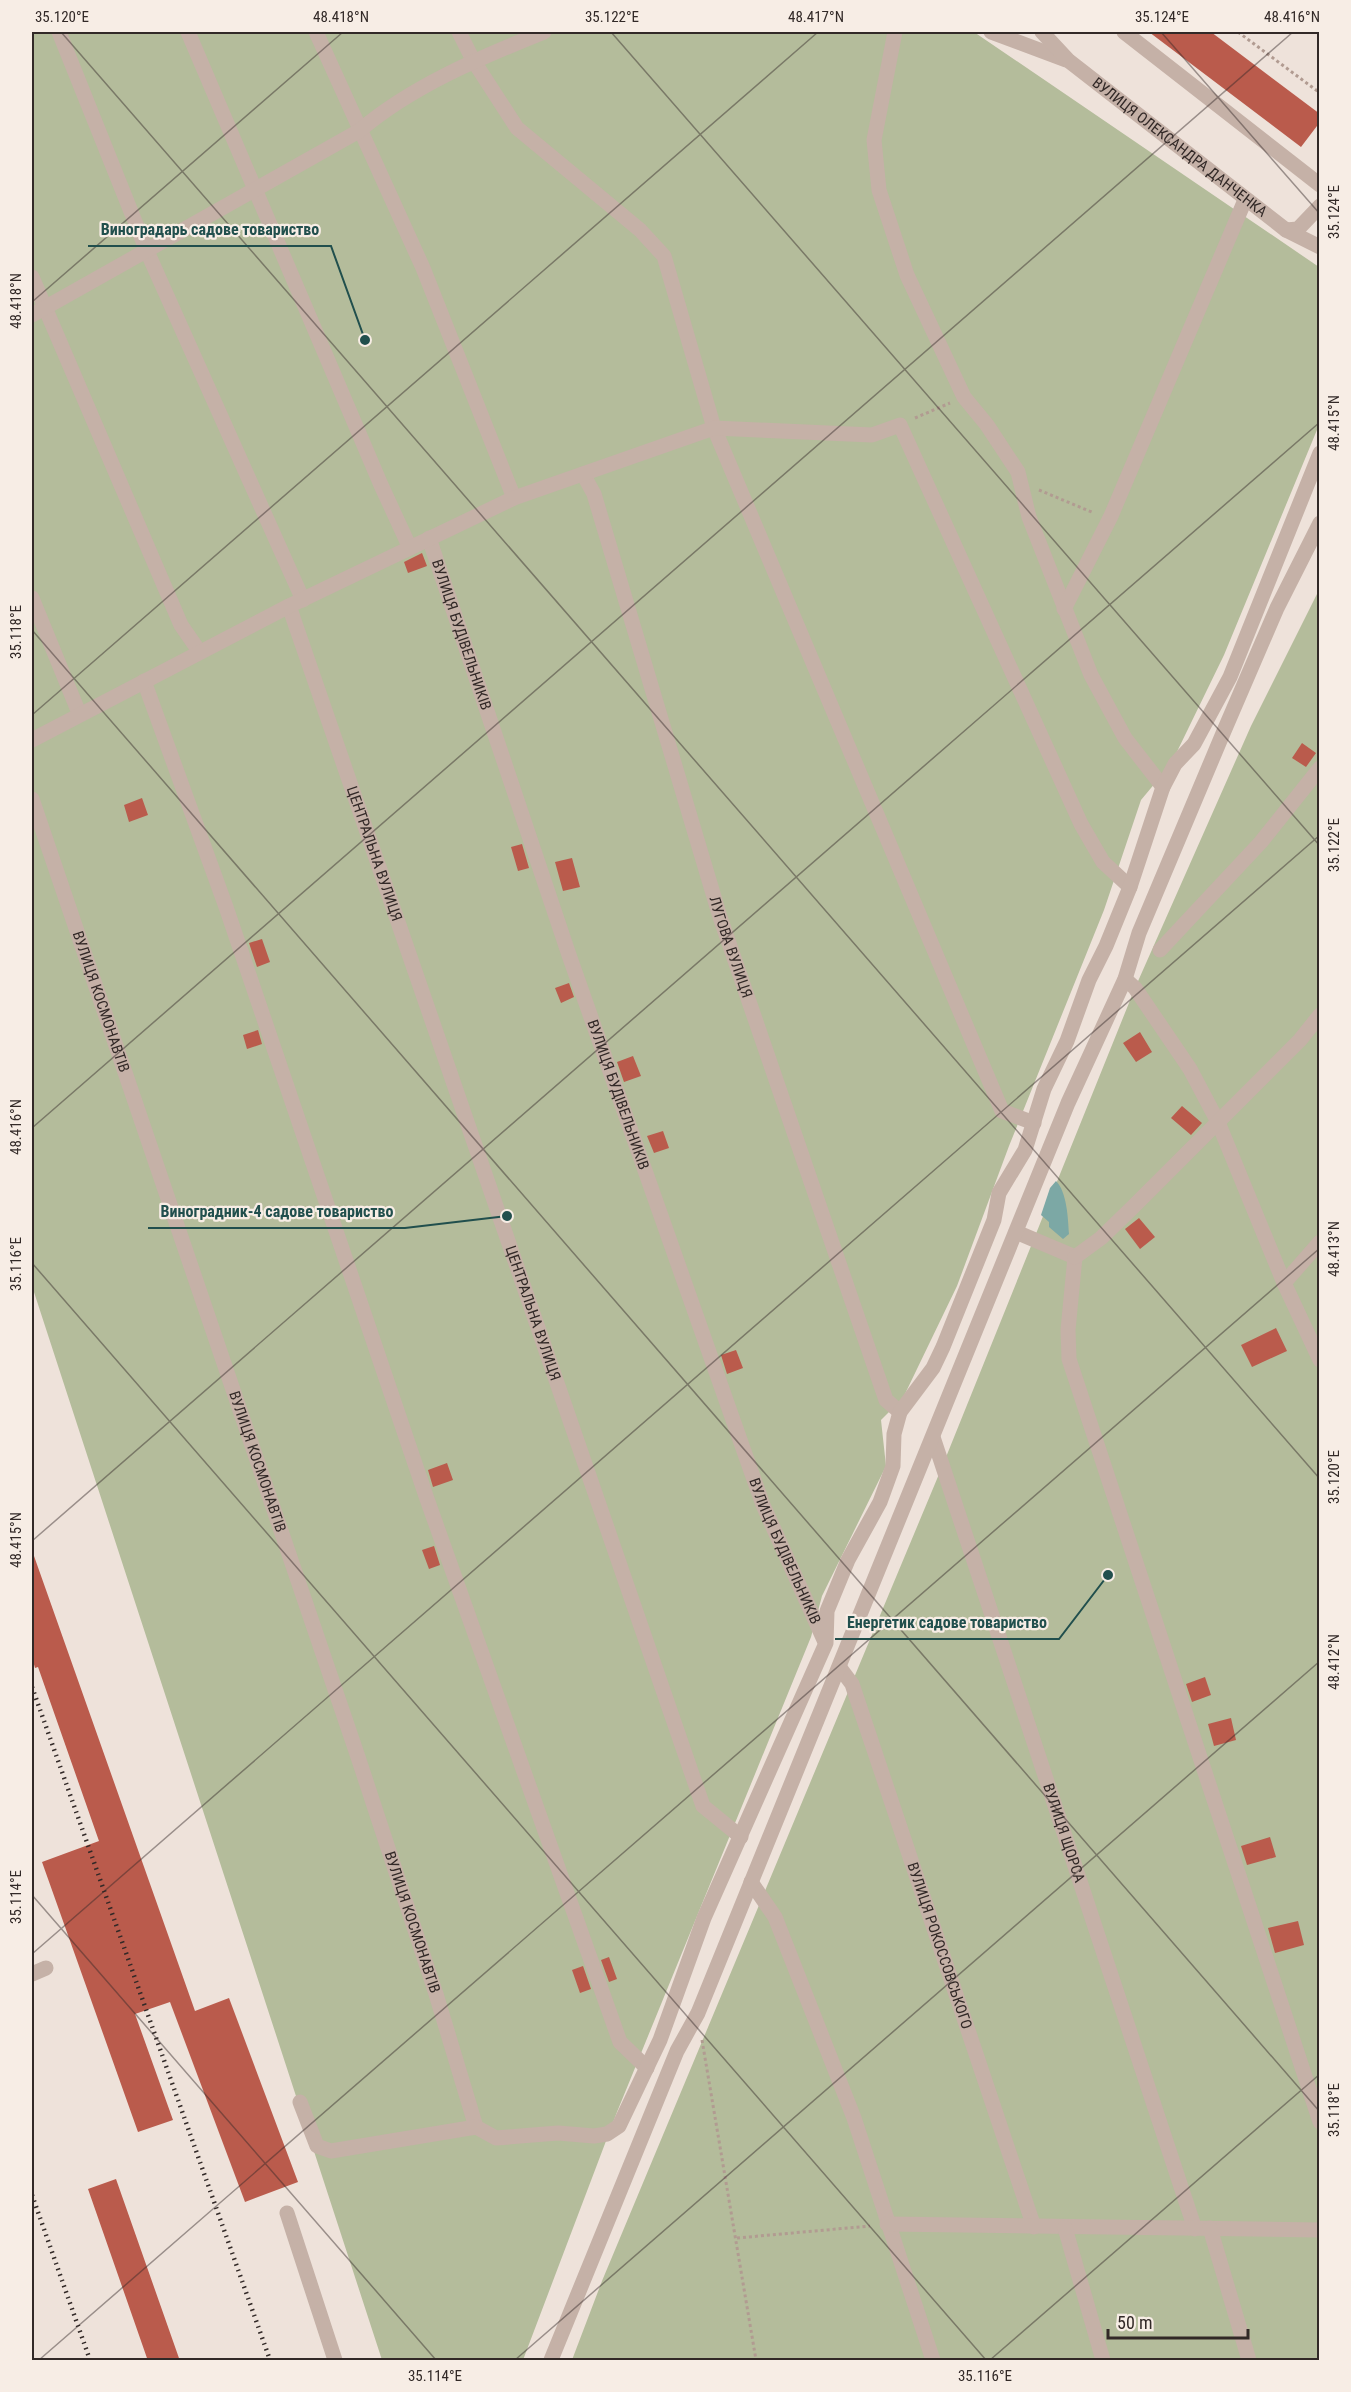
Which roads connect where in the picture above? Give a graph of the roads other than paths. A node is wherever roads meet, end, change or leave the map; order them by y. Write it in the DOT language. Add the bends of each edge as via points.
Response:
graph roads {
  1 [pos="59,32"];
  2 [pos="188,32"];
  3 [pos="316,32"];
  4 [pos="459,32"];
  5 [pos="544,32"];
  6 [pos="895,32"];
  7 [pos="992,32"];
  8 [pos="1042,32"];
  9 [pos="1124,32"];
  10 [pos="473,60"];
  11 [pos="1068,61"];
  12 [pos="359,131"];
  13 [pos="1320,185"];
  14 [pos="256,187"];
  15 [pos="1245,200"];
  16 [pos="1320,206"];
  17 [pos="1286,230"];
  18 [pos="1320,247"];
  19 [pos="146,249"];
  20 [pos="32,276"];
  21 [pos="38,311"];
  22 [pos="714,428"];
  23 [pos="1320,453"];
  24 [pos="583,474"];
  25 [pos="514,498"];
  26 [pos="1320,523"];
  27 [pos="429,538"];
  28 [pos="410,548"];
  29 [pos="32,598"];
  30 [pos="296,603"];
  31 [pos="1064,609"];
  32 [pos="199,651"];
  33 [pos="144,681"];
  34 [pos="79,713"];
  35 [pos="32,740"];
  36 [pos="1320,768"];
  37 [pos="1162,787"];
  38 [pos="32,799"];
  39 [pos="1130,886"];
  40 [pos="1160,950"];
  41 [pos="1125,979"];
  42 [pos="1320,1015"];
  43 [pos="1218,1122"];
  44 [pos="1034,1123"];
  45 [pos="1016,1232"];
  46 [pos="1320,1242"];
  47 [pos="1075,1257"];
  48 [pos="1284,1283"];
  49 [pos="1320,1360"];
  50 [pos="900,1412"];
  51 [pos="933,1437"];
  52 [pos="826,1643"];
  53 [pos="840,1668"];
  54 [pos="741,1837"];
  55 [pos="751,1882"];
  56 [pos="647,2068"];
  57 [pos="300,2102"];
  58 [pos="1320,2122"];
  59 [pos="476,2127"];
  60 [pos="287,2213"];
  61 [pos="887,2224"];
  62 [pos="1034,2227"];
  63 [pos="1065,2228"];
  64 [pos="1203,2229"];
  65 [pos="1320,2230"];
  66 [pos="335,2361"];
  67 [pos="551,2361"];
  68 [pos="933,2361"];
  69 [pos="1103,2361"];
  70 [pos="1250,2361"];
  1 -- 19 [label="street, ЦЕНТРАЛЬНА ВУЛИЦЯ"];
  2 -- 14 [label="street"];
  3 -- 12 [label="street"];
  4 -- 10 [label="street"];
  5 -- 10 [label="street"];
  6 -- 31 [label="street" via="874,140 879,190 907,275 964,397 1018,472 1029,517"];
  7 -- 11 [label="street"];
  8 -- 11 [label="street, ВУЛИЦЯ ОЛЕКСАНДРА ДАНЧЕНКА"];
  9 -- 13 [label="street"];
  10 -- 12 [label="street" via="382,112"];
  10 -- 22 [label="street" via="517,128 640,230 664,256"];
  11 -- 15 [label="street, ВУЛИЦЯ ОЛЕКСАНДРА ДАНЧЕНКА"];
  12 -- 14 [label="street"];
  12 -- 25 [label="street" via="423,268"];
  14 -- 19 [label="street"];
  14 -- 28 [label="street"];
  15 -- 17 [label="street, ВУЛИЦЯ ОЛЕКСАНДРА ДАНЧЕНКА"];
  15 -- 31 [label="street" via="1110,516"];
  16 -- 17 [label="street" via="1298,230"];
  17 -- 18 [label="street, ВУЛИЦЯ ОЛЕКСАНДРА ДАНЧЕНКА"];
  19 -- 21 [label="street"];
  19 -- 30 [label="street, ЦЕНТРАЛЬНА ВУЛИЦЯ"];
  20 -- 21 [label="street"];
  21 -- 32 [label="street" via="181,625"];
  22 -- 24 [label="street"];
  22 -- 39 [label="street" via="872,435 900,425 1081,824 1103,862"];
  22 -- 44 [label="street" via="1002,1111"];
  23 -- 37 [label="street" via="1230,677 1194,744"];
  24 -- 25 [label="street"];
  24 -- 50 [label="street, ЛУГОВА ВУЛИЦЯ" via="594,494 720,917 886,1400"];
  25 -- 27 [label="street"];
  26 -- 41 [label="street" via="1277,608 1224,730 1138,933"];
  27 -- 28 [label="street"];
  27 -- 52 [label="street, ВУЛИЦЯ БУДІВЕЛЬНИКІВ" via="569,954 759,1493"];
  28 -- 30 [label="street"];
  29 -- 34 [label="street"];
  30 -- 32 [label="street"];
  30 -- 54 [label="street, ЦЕНТРАЛЬНА ВУЛИЦЯ" via="703,1806"];
  31 -- 37 [label="street" via="1107,707"];
  32 -- 33 [label="street"];
  33 -- 34 [label="street"];
  33 -- 56 [label="street" via="226,907 430,1511 612,2021 620,2042"];
  34 -- 35 [label="street"];
  36 -- 40 [label="street" via="1261,842"];
  37 -- 39 [label="street"];
  38 -- 59 [label="street, ВУЛИЦЯ КОСМОНАВТІВ" via="358,1757"];
  39 -- 44 [label="street" via="1044,1089"];
  41 -- 43 [label="street" via="1190,1070"];
  41 -- 45 [label="street" via="1068,1103"];
  42 -- 43 [label="street"];
  43 -- 47 [label="street" via="1109,1230"];
  43 -- 48 [label="street"];
  44 -- 50 [label="street" via="1025,1150 999,1193 994,1220 943,1347 933,1368"];
  45 -- 47 [label="street"];
  45 -- 51 [label="street"];
  46 -- 48 [label="street"];
  47 -- 58 [label="street" via="1069,1359"];
  48 -- 49 [label="street"];
  50 -- 52 [label="street" via="894,1434 893,1466 880,1502 826,1611"];
  51 -- 53 [label="street"];
  51 -- 64 [label="street, ВУЛИЦЯ ЩОРСА"];
  52 -- 54 [label="street"];
  53 -- 55 [label="street"];
  53 -- 62 [label="street, ВУЛИЦЯ РОКОССОВСЬКОГО" via="852,1684"];
  54 -- 56 [label="street" via="704,1918"];
  55 -- 61 [label="street" via="775,1917 855,2118"];
  55 -- 67 [label="street" via="698,2013 677,2051"];
  56 -- 59 [label="street" via="619,2126 607,2134 496,2138"];
  57 -- 59 [label="street" via="317,2146 331,2151"];
  60 -- 66 [label="street"];
  61 -- 62 [label="street"];
  61 -- 68 [label="street"];
  62 -- 63 [label="street"];
  63 -- 64 [label="street"];
  63 -- 69 [label="street"];
  64 -- 65 [label="street"];
  64 -- 70 [label="street, ВУЛИЦЯ ЩОРСА"];
}
